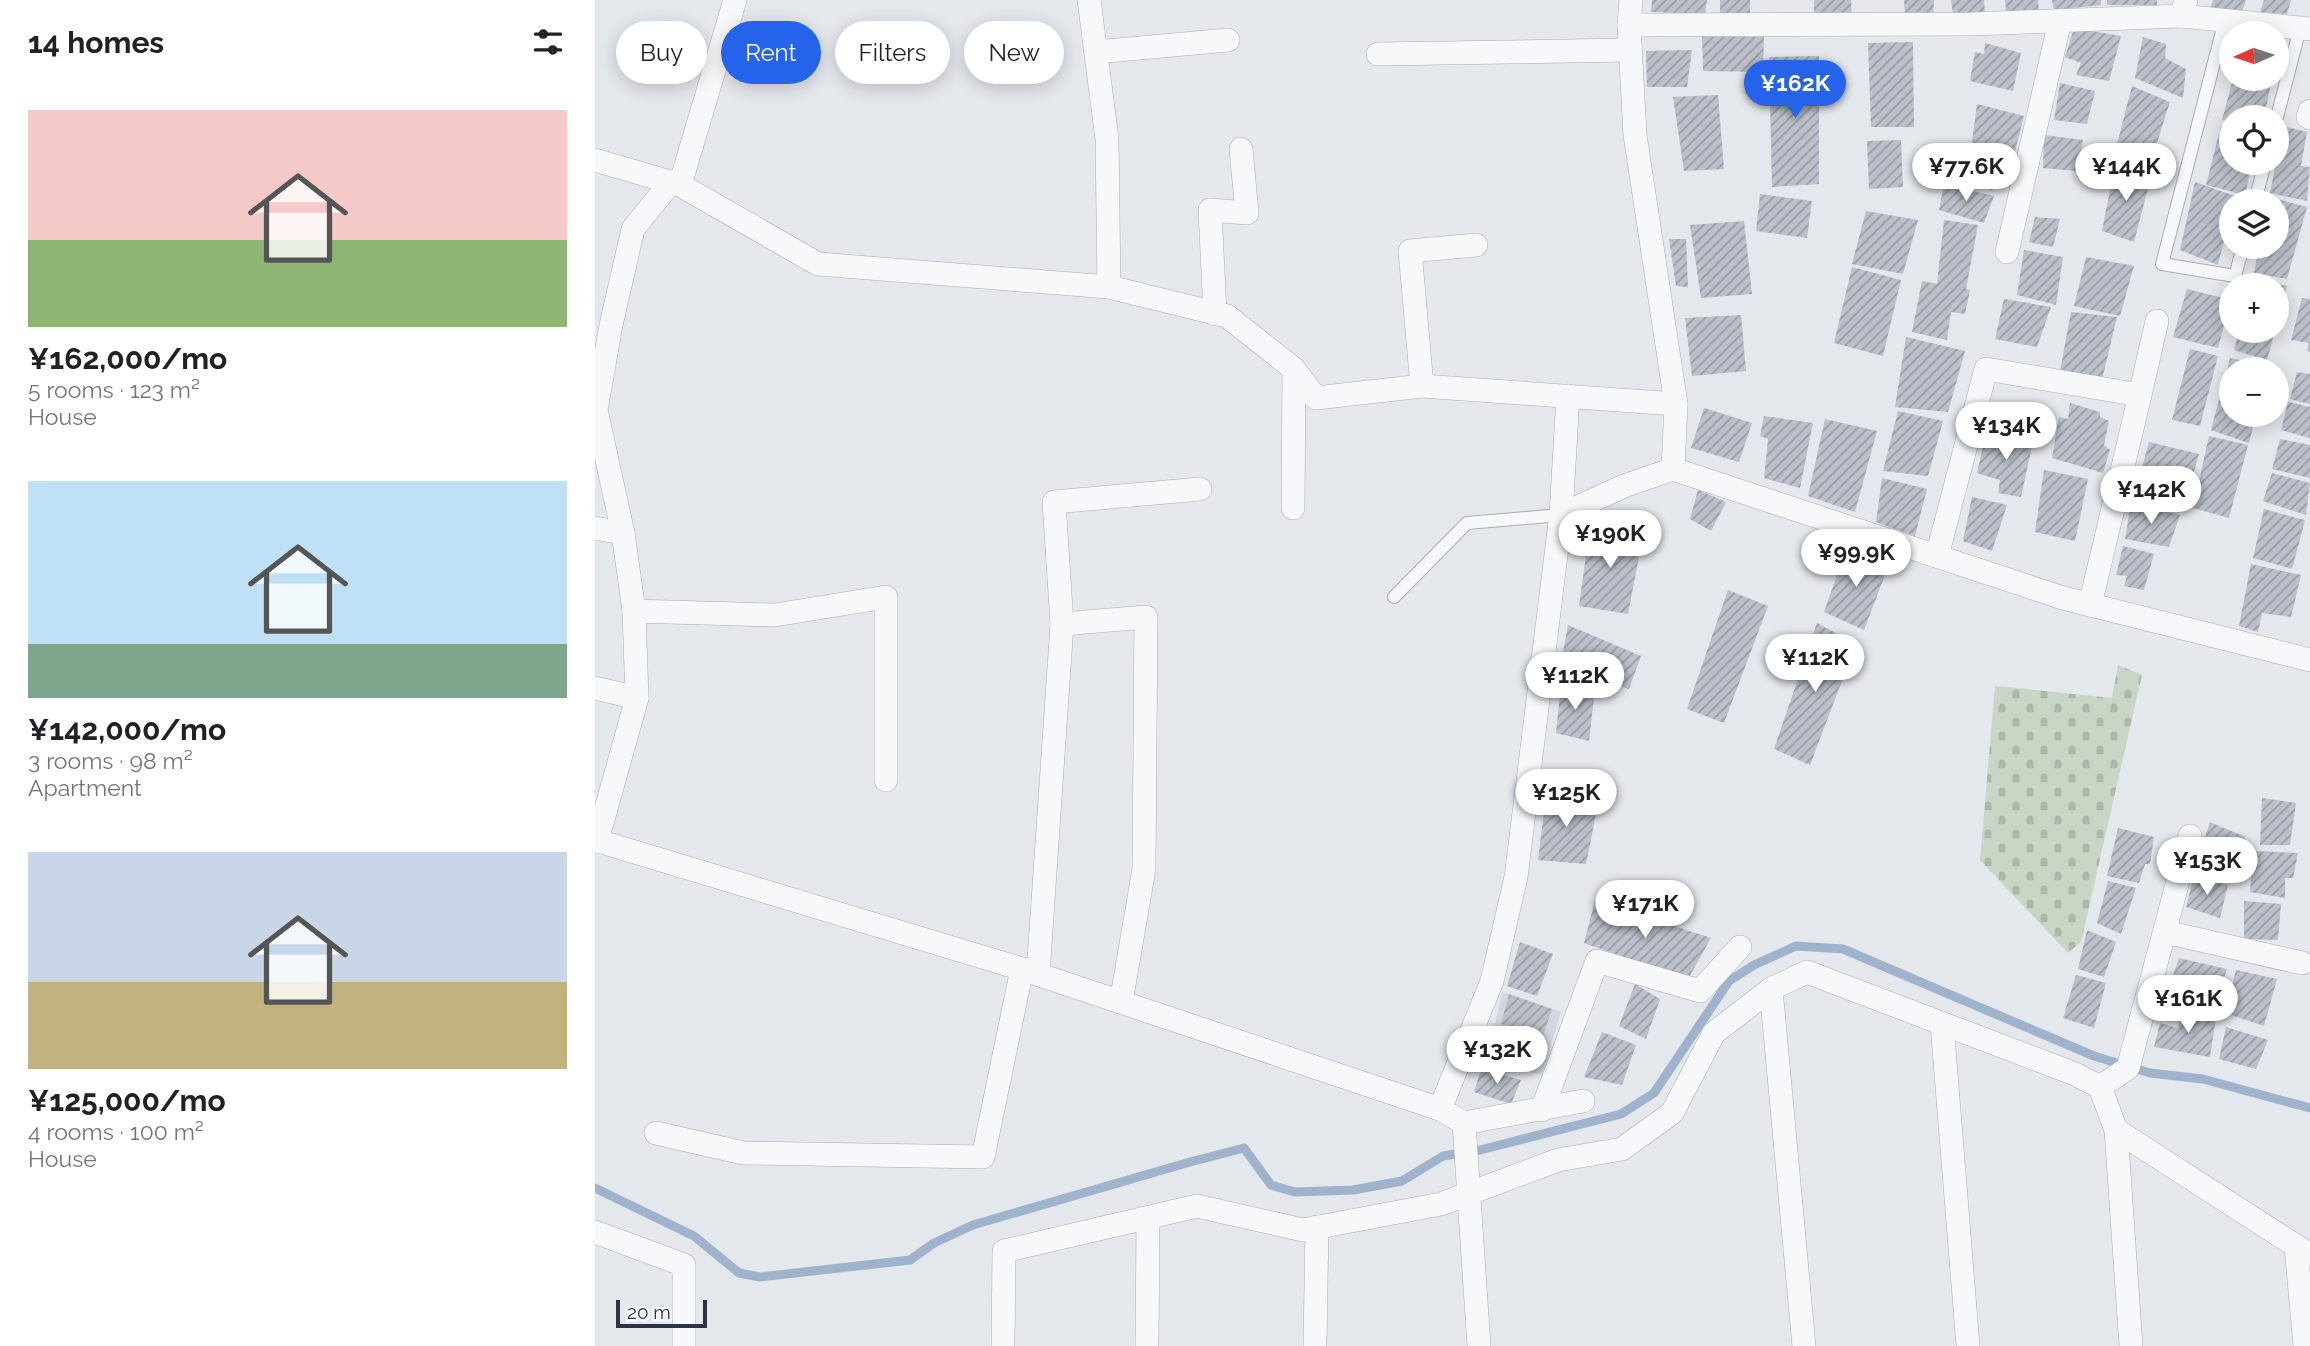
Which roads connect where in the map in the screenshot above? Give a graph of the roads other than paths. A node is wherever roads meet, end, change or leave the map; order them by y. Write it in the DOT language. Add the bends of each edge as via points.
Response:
graph roads {
  1 [pos="735,0"];
  2 [pos="1089,0"];
  3 [pos="1631,0"];
  4 [pos="2183,8"];
  5 [pos="2060,20"];
  6 [pos="2225,20"];
  7 [pos="1629,24"];
  8 [pos="2305,28"];
  9 [pos="1228,40"];
  10 [pos="1630,50"];
  11 [pos="1096,52"];
  12 [pos="1378,54"];
  13 [pos="2281,105"];
  14 [pos="2310,111"];
  15 [pos="2310,118"];
  16 [pos="1241,149"];
  17 [pos="595,160"];
  18 [pos="676,183"];
  19 [pos="1476,245"];
  20 [pos="2007,252"];
  21 [pos="2240,259"];
  22 [pos="1109,287"];
  23 [pos="1215,314"];
  24 [pos="2157,321"];
  25 [pos="1294,369"];
  26 [pos="1422,386"];
  27 [pos="2140,395"];
  28 [pos="1568,396"];
  29 [pos="1676,404"];
  30 [pos="1673,469"];
  31 [pos="1199,489"];
  32 [pos="1293,509"];
  33 [pos="1561,515"];
  34 [pos="595,528"];
  35 [pos="623,533"];
  36 [pos="1937,556"];
  37 [pos="1394,597"];
  38 [pos="2090,605"];
  39 [pos="634,611"];
  40 [pos="1062,624"];
  41 [pos="2310,660"];
  42 [pos="595,688"];
  43 [pos="637,698"];
  44 [pos="886,780"];
  45 [pos="2190,836"];
  46 [pos="596,841"];
  47 [pos="2165,932"];
  48 [pos="1740,947"];
  49 [pos="2302,963"];
  50 [pos="1030,972"];
  51 [pos="1771,989"];
  52 [pos="1121,1002"];
  53 [pos="1942,1024"];
  54 [pos="2099,1087"];
  55 [pos="1583,1101"];
  56 [pos="1440,1109"];
  57 [pos="1542,1110"];
  58 [pos="1464,1123"];
  59 [pos="2116,1130"];
  60 [pos="656,1133"];
  61 [pos="1468,1195"];
  62 [pos="1148,1219"];
  63 [pos="1317,1227"];
  64 [pos="595,1232"];
  65 [pos="2303,1251"];
  66 [pos="684,1346"];
  67 [pos="1003,1346"];
  68 [pos="1147,1346"];
  69 [pos="1315,1346"];
  70 [pos="1479,1346"];
  71 [pos="1804,1346"];
  72 [pos="1968,1346"];
  73 [pos="2131,1346"];
  74 [pos="2305,1346"];
  1 -- 18 [label="street"];
  2 -- 11 [label="street"];
  3 -- 7 [label="street"];
  4 -- 5 [label="street"];
  4 -- 6 [label="street"];
  5 -- 7 [label="street"];
  5 -- 20 [label="street"];
  6 -- 8 [label="street"];
  6 -- 21 [label="lane" via="2162,264 2235,276"];
  7 -- 10 [label="street"];
  8 -- 13 [label="lane"];
  9 -- 11 [label="street"];
  10 -- 12 [label="street"];
  10 -- 29 [label="street" via="1635,135"];
  11 -- 22 [label="street" via="1107,139"];
  14 -- 15 [label="street"];
  16 -- 23 [label="street" via="1247,213 1209,210"];
  17 -- 18 [label="street"];
  18 -- 22 [label="street" via="818,264"];
  18 -- 35 [label="street" via="633,229 596,410"];
  19 -- 26 [label="street" via="1410,251"];
  22 -- 23 [label="street"];
  23 -- 25 [label="street" via="1227,316"];
  24 -- 27 [label="street"];
  25 -- 26 [label="street" via="1316,398"];
  25 -- 32 [label="street"];
  26 -- 28 [label="street"];
  27 -- 36 [label="street" via="1986,369"];
  27 -- 38 [label="street"];
  28 -- 29 [label="street"];
  28 -- 33 [label="street"];
  29 -- 30 [label="street"];
  30 -- 33 [label="street"];
  30 -- 36 [label="street"];
  31 -- 40 [label="street" via="1054,502"];
  33 -- 37 [label="lane" via="1468,523"];
  33 -- 56 [label="street" via="1516,877 1493,981"];
  34 -- 35 [label="street"];
  35 -- 39 [label="street"];
  36 -- 38 [label="street"];
  38 -- 41 [label="street"];
  39 -- 43 [label="street"];
  39 -- 44 [label="street" via="775,615 886,597"];
  40 -- 50 [label="street"];
  40 -- 52 [label="street" via="1146,617 1144,869"];
  42 -- 43 [label="street"];
  43 -- 46 [label="street"];
  45 -- 47 [label="street"];
  46 -- 50 [label="street"];
  47 -- 49 [label="street"];
  47 -- 54 [label="street" via="2128,1068"];
  48 -- 57 [label="street" via="1700,991 1597,961"];
  50 -- 52 [label="street"];
  50 -- 60 [label="street" via="983,1157 743,1153"];
  51 -- 53 [label="street" via="1807,972"];
  51 -- 61 [label="street" via="1714,1032 1672,1113 1622,1149 1558,1160"];
  51 -- 71 [label="street"];
  52 -- 56 [label="street"];
  53 -- 54 [label="street"];
  53 -- 72 [label="street"];
  54 -- 59 [label="street"];
  55 -- 57 [label="street"];
  56 -- 58 [label="street"];
  57 -- 58 [label="street"];
  58 -- 61 [label="street"];
  59 -- 65 [label="street"];
  59 -- 73 [label="street"];
  61 -- 63 [label="street"];
  61 -- 70 [label="street"];
  62 -- 63 [label="street" via="1196,1206 1303,1230"];
  62 -- 67 [label="street" via="1005,1251"];
  62 -- 68 [label="street"];
  63 -- 69 [label="street"];
  64 -- 66 [label="street" via="684,1265"];
  65 -- 74 [label="street"];
}
